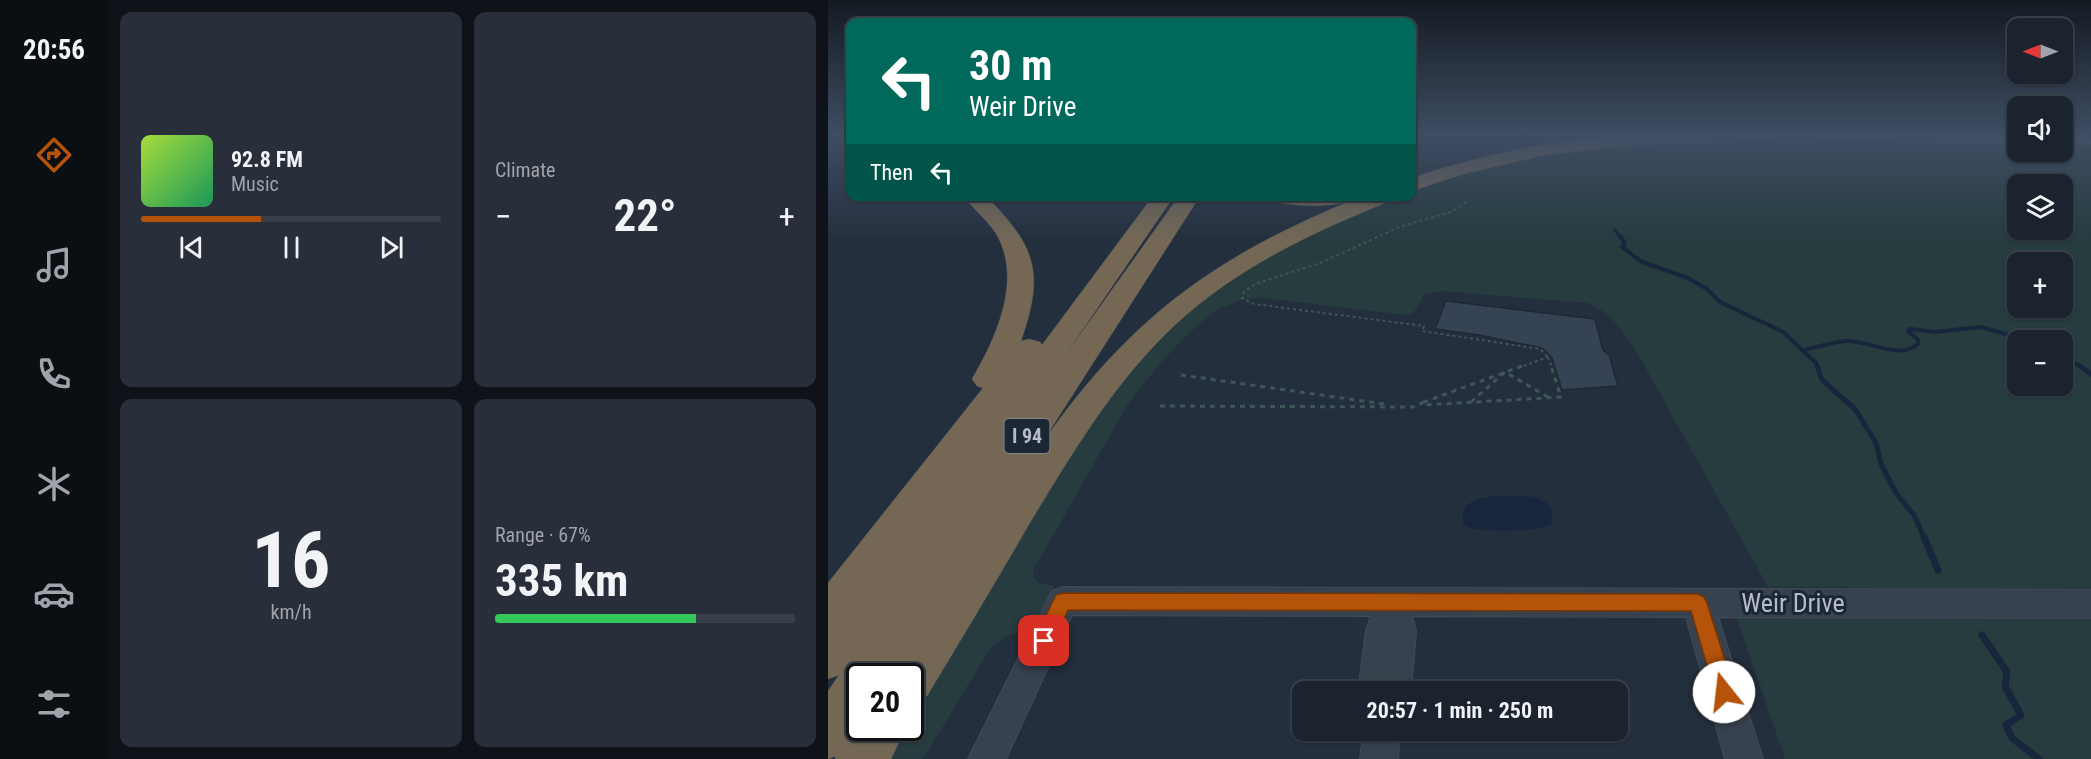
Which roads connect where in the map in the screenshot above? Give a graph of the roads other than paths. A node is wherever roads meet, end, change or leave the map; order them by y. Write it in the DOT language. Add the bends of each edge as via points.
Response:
graph roads {
  1 [pos="1457,170"];
  2 [pos="1416,184"];
  3 [pos="978,201"];
  4 [pos="1140,201"];
  5 [pos="1160,201"];
  6 [pos="1187,201"];
  7 [pos="1201,201"];
  8 [pos="1370,201"];
  9 [pos="876,555"];
  10 [pos="1392,602"];
  11 [pos="1698,603"];
  12 [pos="2091,604"];
  13 [pos="828,616"];
  14 [pos="828,657"];
  15 [pos="875,663"];
  16 [pos="920,663"];
  17 [pos="921,663"];
  18 [pos="1376,681"];
  19 [pos="1395,681"];
  20 [pos="846,707"];
  21 [pos="828,734"];
  22 [pos="872,741"];
  23 [pos="1381,741"];
  24 [pos="861,759"];
  25 [pos="987,759"];
  26 [pos="1379,759"];
  27 [pos="1744,759"];
  1 -- 2 [label="highway"];
  3 -- 9 [label="highway" via="1011,238 1018,256 1016,312 994,369 968,413 875,528"];
  4 -- 9 [label="highway"];
  5 -- 14 [label="highway, I 94"];
  6 -- 15 [label="highway, I 94"];
  7 -- 16 [label="highway" via="1070,407"];
  8 -- 17 [label="highway" via="1296,232 1252,256 1193,296 1149,334 1089,401"];
  9 -- 13 [label="highway"];
  10 -- 11 [label="street, Weir Drive"];
  10 -- 18 [label="street" via="1382,631"];
  10 -- 19 [label="street" via="1400,631"];
  10 -- 25 [label="street, Weir Drive" via="1063,601"];
  11 -- 12 [label="street, Weir Drive"];
  11 -- 27 [label="street"];
  20 -- 21 [label="highway"];
  22 -- 24 [label="highway"];
  23 -- 26 [label="street"];
}
